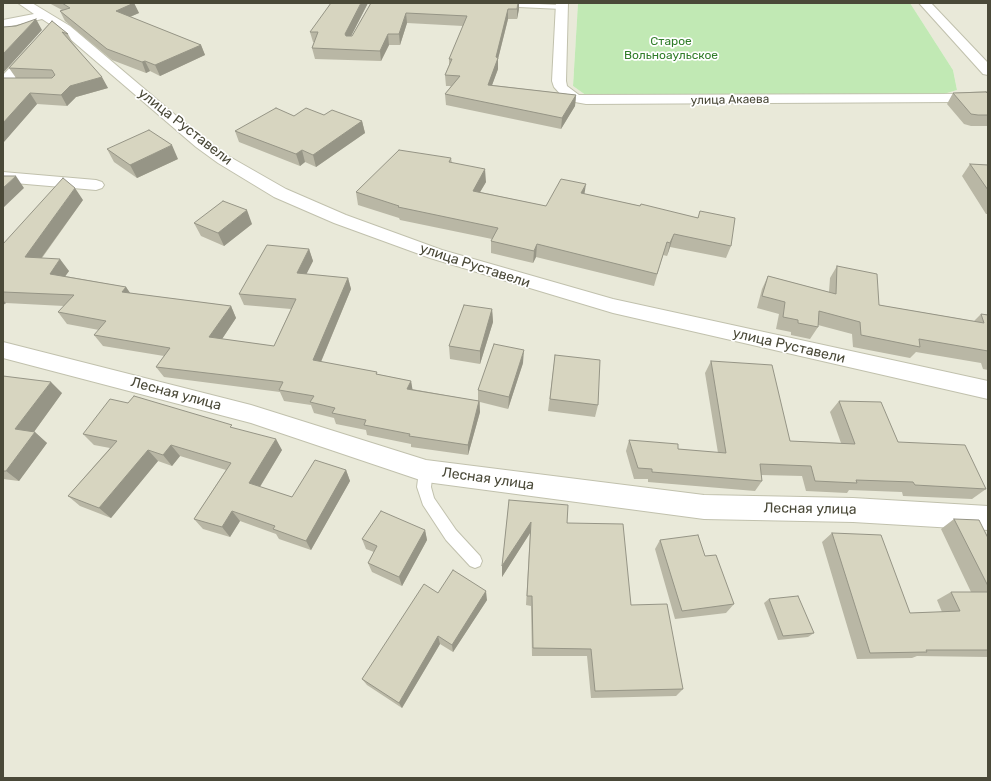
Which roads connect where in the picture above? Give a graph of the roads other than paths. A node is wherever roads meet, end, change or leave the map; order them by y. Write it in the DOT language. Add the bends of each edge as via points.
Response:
graph roads {
  1 [pos="24,3"];
  2 [pos="474,3"];
  3 [pos="925,3"];
  4 [pos="562,5"];
  5 [pos="49,23"];
  6 [pos="3,24"];
  7 [pos="40,42"];
  8 [pos="988,70"];
  9 [pos="3,83"];
  10 [pos="17,84"];
  11 [pos="988,96"];
  12 [pos="3,177"];
  13 [pos="96,185"];
  14 [pos="3,350"];
  15 [pos="988,390"];
  16 [pos="426,471"];
  17 [pos="988,518"];
  18 [pos="476,561"];
  1 -- 5 [label="street, улица Руставели"];
  2 -- 4 [label="lane"];
  3 -- 8 [label="street" via="956,40"];
  4 -- 11 [label="street, улица Акаева" via="559,81 561,87 575,98 586,100"];
  5 -- 6 [label="street" via="26,20"];
  5 -- 15 [label="street, улица Руставели" via="66,29 201,144 224,160 280,193 340,219 436,254 537,286 606,304"];
  7 -- 9 [label="street"];
  9 -- 10 [label="street"];
  12 -- 13 [label="street"];
  14 -- 16 [label="street, Лесная улица" via="251,414"];
  16 -- 17 [label="street, Лесная улица" via="704,507 854,510"];
  16 -- 18 [label="lane" via="424,487 428,501 451,535"];
}
